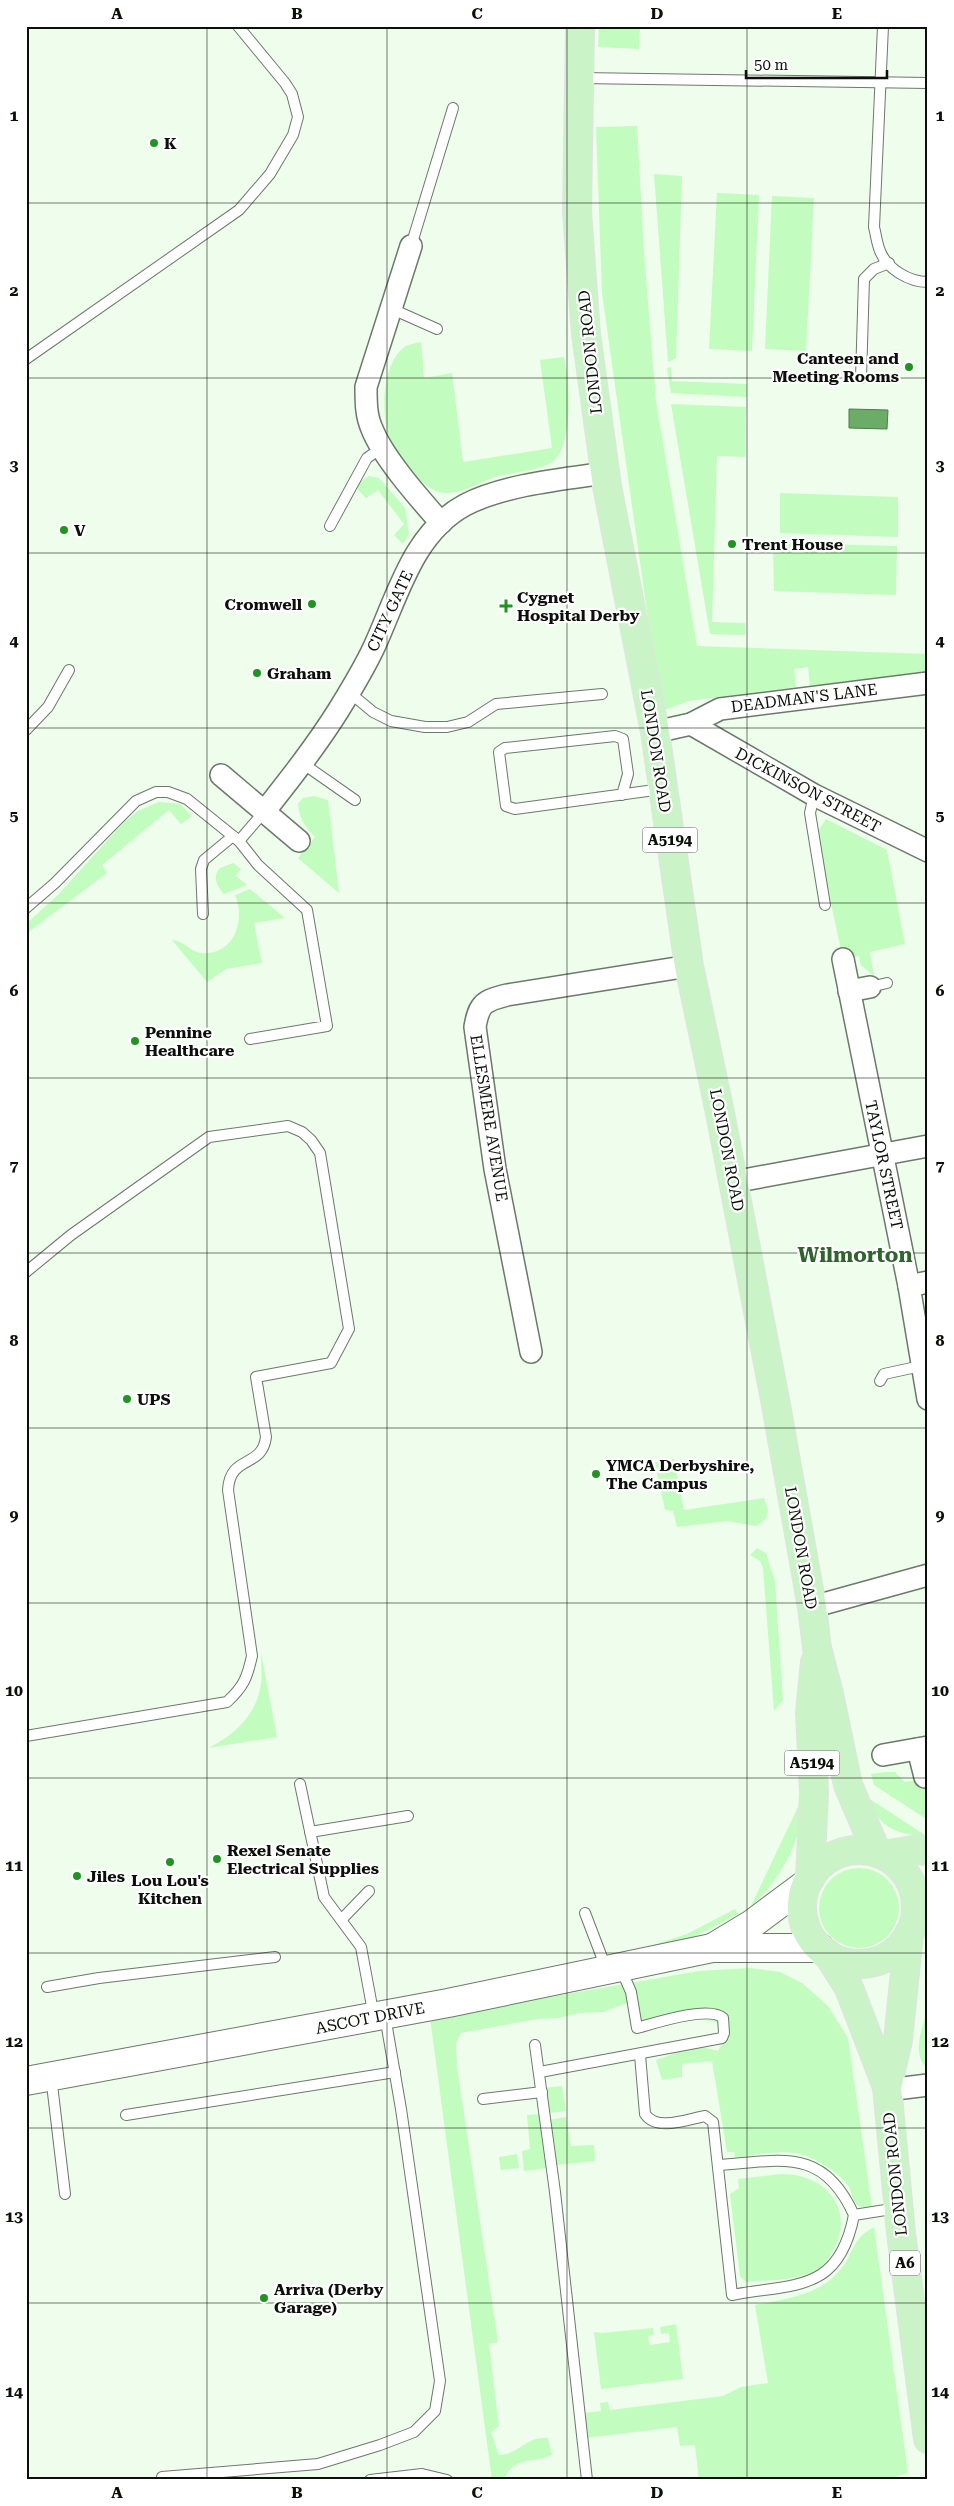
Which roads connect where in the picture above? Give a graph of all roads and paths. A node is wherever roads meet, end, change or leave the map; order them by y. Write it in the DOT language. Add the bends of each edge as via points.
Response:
graph roads {
  1 [pos="238,26"];
  2 [pos="580,26"];
  3 [pos="883,26"];
  4 [pos="579,78"];
  5 [pos="880,83"];
  6 [pos="928,83"];
  7 [pos="454,108"];
  8 [pos="411,246"];
  9 [pos="889,263"];
  10 [pos="928,282"];
  11 [pos="392,309"];
  12 [pos="436,329"];
  13 [pos="26,359"];
  14 [pos="861,378"];
  15 [pos="383,447"];
  16 [pos="605,472"];
  17 [pos="441,523"];
  18 [pos="330,526"];
  19 [pos="69,670"];
  20 [pos="928,683"];
  21 [pos="349,692"];
  22 [pos="602,694"];
  23 [pos="691,724"];
  24 [pos="26,730"];
  25 [pos="654,732"];
  26 [pos="302,763"];
  27 [pos="221,775"];
  28 [pos="663,788"];
  29 [pos="622,795"];
  30 [pos="814,795"];
  31 [pos="355,800"];
  32 [pos="264,812"];
  33 [pos="236,838"];
  34 [pos="299,841"];
  35 [pos="928,850"];
  36 [pos="825,905"];
  37 [pos="26,908"];
  38 [pos="203,914"];
  39 [pos="843,959"];
  40 [pos="689,966"];
  41 [pos="250,1039"];
  42 [pos="928,1146"];
  43 [pos="882,1153"];
  44 [pos="733,1182"];
  45 [pos="26,1272"];
  46 [pos="918,1284"];
  47 [pos="531,1352"];
  48 [pos="921,1366"];
  49 [pos="880,1381"];
  50 [pos="928,1399"];
  51 [pos="928,1575"];
  52 [pos="812,1607"];
  53 [pos="817,1648"];
  54 [pos="26,1736"];
  55 [pos="923,1748"];
  56 [pos="883,1755"];
  57 [pos="925,1777"];
  58 [pos="300,1784"];
  59 [pos="408,1816"];
  60 [pos="310,1832"];
  61 [pos="928,1850"];
  62 [pos="880,1854"];
  63 [pos="808,1881"];
  64 [pos="369,1891"];
  65 [pos="584,1913"];
  66 [pos="342,1920"];
  67 [pos="917,1921"];
  68 [pos="712,1948"];
  69 [pos="823,1950"];
  70 [pos="275,1956"];
  71 [pos="614,1969"];
  72 [pos="47,1987"];
  73 [pos="380,2016"];
  74 [pos="535,2045"];
  75 [pos="640,2055"];
  76 [pos="395,2072"];
  77 [pos="540,2072"];
  78 [pos="39,2078"];
  79 [pos="928,2085"];
  80 [pos="887,2088"];
  81 [pos="542,2092"];
  82 [pos="483,2099"];
  83 [pos="126,2115"];
  84 [pos="718,2165"];
  85 [pos="64,2194"];
  86 [pos="898,2207"];
  87 [pos="854,2215"];
  88 [pos="921,2336"];
  89 [pos="928,2439"];
  90 [pos="162,2477"];
  91 [pos="370,2480"];
  92 [pos="447,2480"];
  93 [pos="586,2480"];
  1 -- 13 [label="lane" via="285,83 292,94 298,117 293,135 270,174 240,210"];
  2 -- 4 [label="main road, LONDON ROAD / A5194"];
  3 -- 5 [label="lane"];
  4 -- 5 [label="lane"];
  4 -- 16 [label="main road, LONDON ROAD / A5194" via="577,212 586,334"];
  5 -- 6 [label="lane"];
  5 -- 9 [label="lane" via="874,227 880,252"];
  7 -- 8 [label="lane"];
  8 -- 11 [label="street"];
  9 -- 10 [label="lane" via="900,275 917,282"];
  9 -- 14 [label="lane" via="874,269 864,279"];
  11 -- 12 [label="lane"];
  11 -- 15 [label="street" via="366,387 366,411 372,430"];
  15 -- 17 [label="street"];
  15 -- 18 [label="lane" via="367,458"];
  16 -- 17 [label="street, CITY GATE" via="533,484 492,495 465,505"];
  16 -- 25 [label="main road, LONDON ROAD / A5194"];
  17 -- 21 [label="street, CITY GATE" via="419,548 374,647"];
  19 -- 24 [label="lane" via="48,707"];
  20 -- 23 [label="street, DEADMAN'S LANE" via="720,709"];
  21 -- 22 [label="lane" via="373,712 391,721 425,728 468,722 496,704"];
  21 -- 26 [label="street, CITY GATE"];
  23 -- 25 [label="street, DEADMAN'S LANE"];
  23 -- 30 [label="street, DICKINSON STREET"];
  25 -- 28 [label="main road, LONDON ROAD / A5194"];
  26 -- 31 [label="lane"];
  26 -- 32 [label="street, CITY GATE"];
  27 -- 32 [label="street"];
  28 -- 29 [label="lane"];
  28 -- 40 [label="main road, LONDON ROAD / A5194"];
  29 -- 29 [label="lane" via="516,809 506,806 499,752 505,748 615,736 623,739 628,774"];
  30 -- 35 [label="street, DICKINSON STREET"];
  30 -- 36 [label="lane" via="810,813"];
  32 -- 33 [label="lane, CITY GATE"];
  32 -- 34 [label="street"];
  33 -- 37 [label="lane" via="187,799 168,792 146,795 126,810"];
  33 -- 38 [label="lane, CITY GATE" via="204,860 201,869"];
  33 -- 41 [label="lane" via="258,865 307,910 327,1026"];
  39 -- 43 [label="street, TAYLOR STREET" via="869,987"];
  40 -- 44 [label="main road, LONDON ROAD / A5194"];
  40 -- 47 [label="street, ELLESMERE AVENUE" via="507,995 489,999 478,1010 474,1028 495,1170"];
  42 -- 43 [label="street"];
  43 -- 44 [label="street"];
  43 -- 46 [label="street, TAYLOR STREET"];
  44 -- 52 [label="main road, LONDON ROAD / A5194"];
  45 -- 54 [label="lane" via="71,1235 209,1137 288,1126 302,1132 320,1154 349,1329 331,1363 256,1377 265,1447 257,1456 234,1468 228,1490 252,1656 246,1682 240,1690 227,1702"];
  46 -- 48 [label="street, TAYLOR STREET"];
  48 -- 49 [label="lane" via="884,1374"];
  48 -- 50 [label="street, TAYLOR STREET"];
  51 -- 52 [label="street"];
  52 -- 53 [label="main road, LONDON ROAD / A5194"];
  53 -- 62 [label="main road, LONDON ROAD / A5194" via="848,1785"];
  53 -- 63 [label="main road, LONDON ROAD / A5194" via="810,1713 814,1794"];
  55 -- 56 [label="street"];
  55 -- 57 [label="street"];
  58 -- 60 [label="lane"];
  59 -- 60 [label="lane"];
  60 -- 66 [label="lane" via="324,1897"];
  61 -- 62 [label="main road"];
  62 -- 63 [label="main road" via="851,1850 838,1854 827,1860"];
  62 -- 67 [label="main road" via="903,1871 910,1881"];
  63 -- 68 [label="street, ASCOT DRIVE" via="752,1924"];
  63 -- 69 [label="main road" via="803,1912 808,1932"];
  64 -- 66 [label="lane"];
  65 -- 71 [label="lane"];
  66 -- 73 [label="lane" via="361,1947"];
  67 -- 69 [label="main road" via="893,1952 872,1962 848,1962"];
  67 -- 80 [label="main road, LONDON ROAD / A6"];
  68 -- 69 [label="street, ASCOT DRIVE"];
  68 -- 71 [label="street, ASCOT DRIVE"];
  69 -- 80 [label="main road, LONDON ROAD / A6" via="849,1988"];
  70 -- 72 [label="lane"];
  71 -- 73 [label="street, ASCOT DRIVE"];
  71 -- 75 [label="lane" via="631,1992 637,2028 668,2019 714,2013 723,2018 724,2033 717,2040"];
  73 -- 76 [label="lane"];
  73 -- 78 [label="street, ASCOT DRIVE"];
  74 -- 77 [label="lane"];
  75 -- 77 [label="lane"];
  75 -- 84 [label="lane" via="649,2119 659,2124 710,2118"];
  76 -- 83 [label="lane"];
  76 -- 90 [label="lane" via="440,2382 435,2411 414,2432 318,2464"];
  77 -- 81 [label="lane"];
  78 -- 85 [label="lane"];
  79 -- 80 [label="street"];
  80 -- 86 [label="main road, LONDON ROAD / A6"];
  81 -- 82 [label="lane"];
  81 -- 93 [label="lane"];
  84 -- 87 [label="lane" via="804,2162 820,2170 837,2185"];
  84 -- 87 [label="lane" via="732,2295 804,2284 824,2272 837,2260 850,2236"];
  86 -- 87 [label="lane"];
  86 -- 88 [label="main road, LONDON ROAD / A6"];
  88 -- 89 [label="main road, LONDON ROAD / A6"];
  91 -- 92 [label="lane" via="422,2474"];
}
